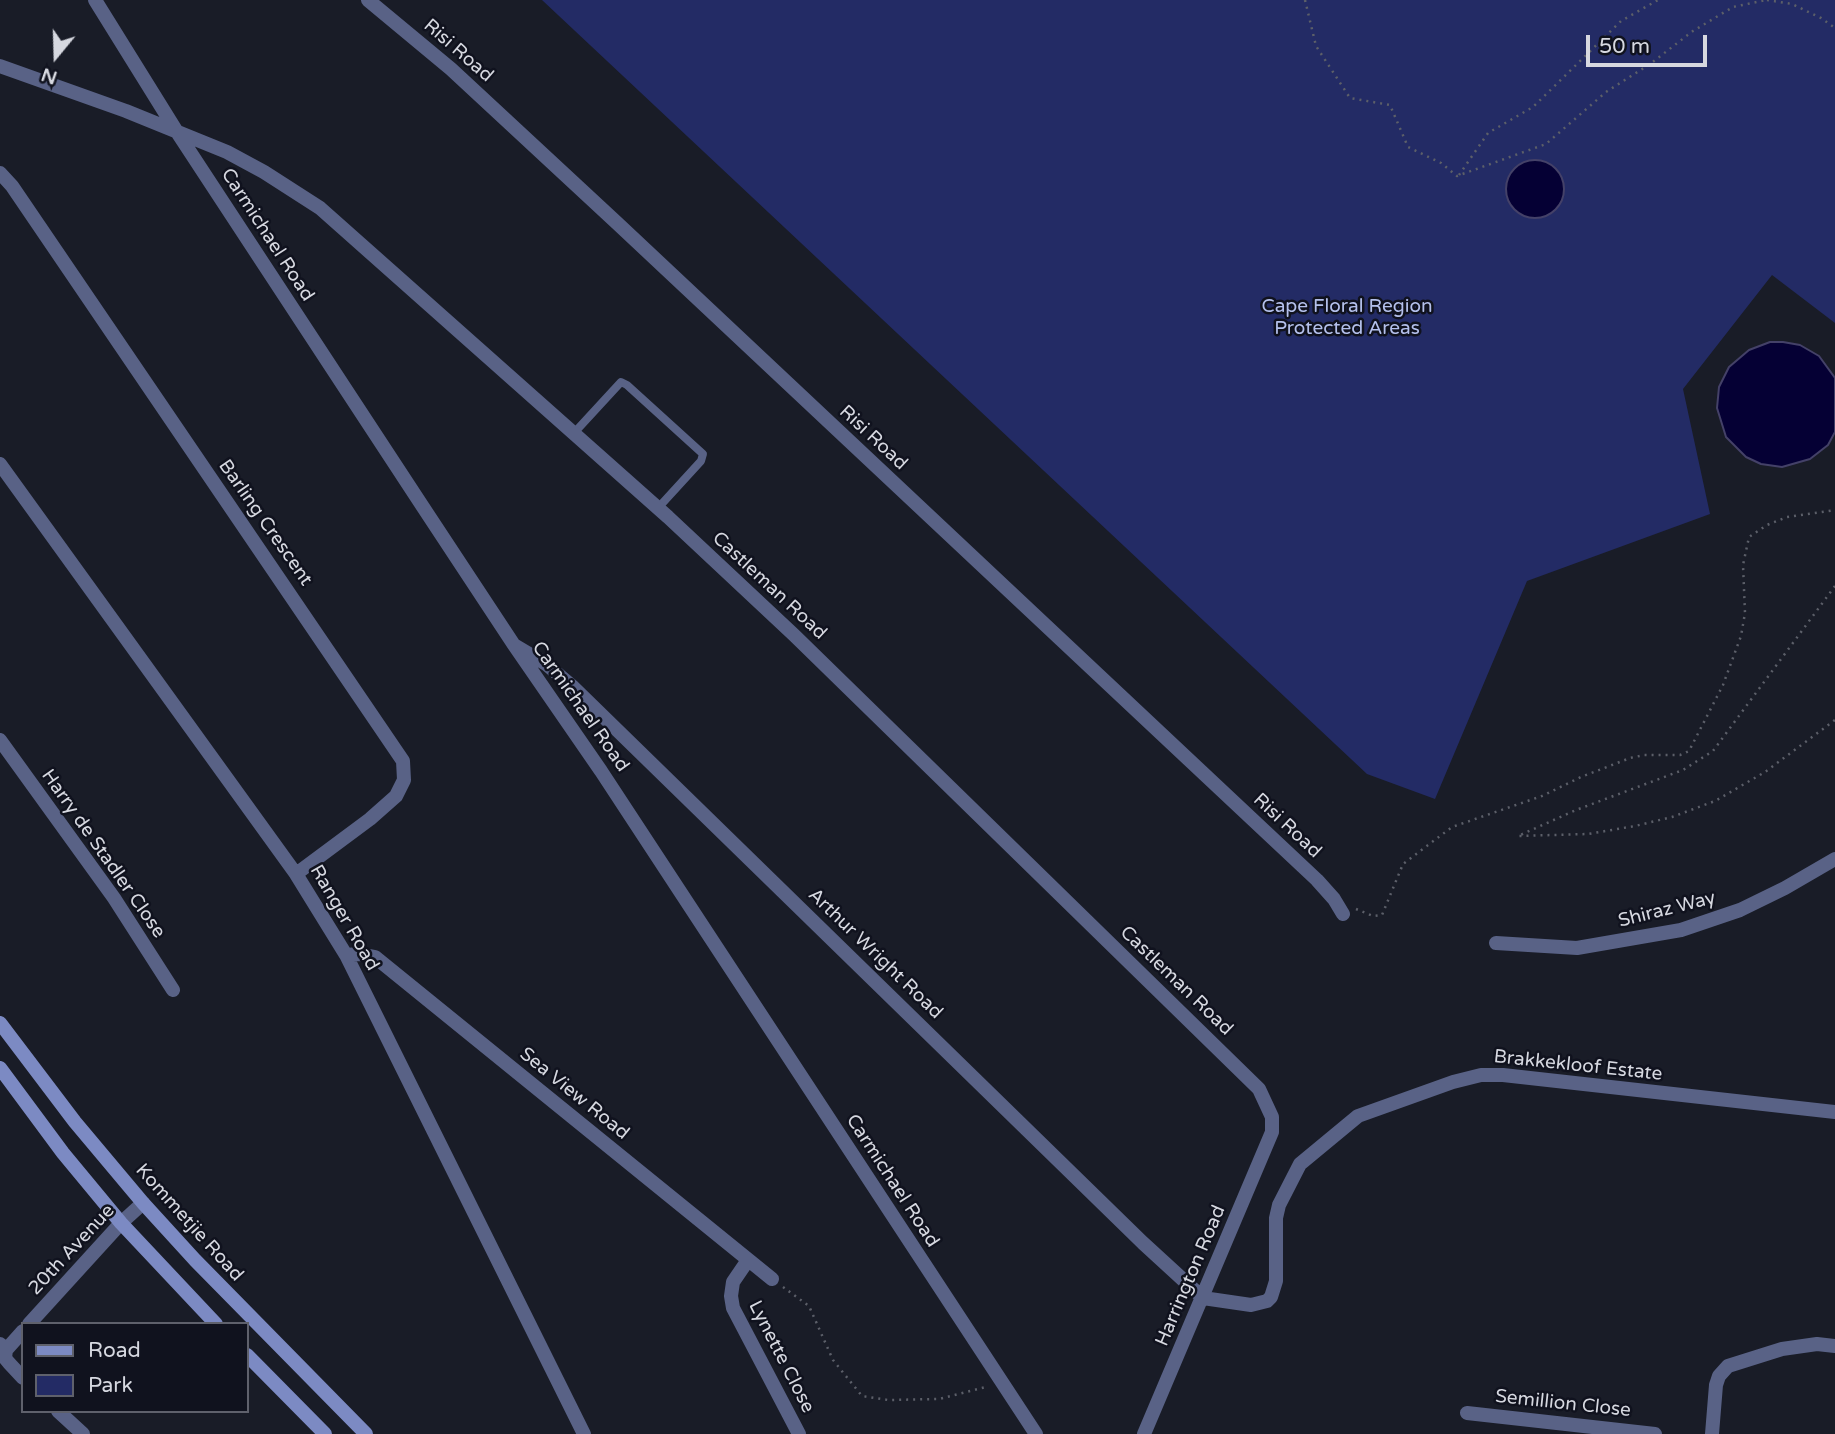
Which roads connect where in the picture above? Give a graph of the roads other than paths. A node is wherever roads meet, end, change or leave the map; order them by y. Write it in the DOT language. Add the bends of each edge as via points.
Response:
graph roads {
  1 [pos="95,0"];
  2 [pos="368,0"];
  3 [pos="0,66"];
  4 [pos="177,132"];
  5 [pos="0,173"];
  6 [pos="574,433"];
  7 [pos="0,464"];
  8 [pos="658,508"];
  9 [pos="514,645"];
  10 [pos="0,740"];
  11 [pos="1835,859"];
  12 [pos="296,874"];
  13 [pos="1343,914"];
  14 [pos="1496,943"];
  15 [pos="346,955"];
  16 [pos="173,990"];
  17 [pos="0,1023"];
  18 [pos="0,1068"];
  19 [pos="1835,1112"];
  20 [pos="1272,1132"];
  21 [pos="143,1203"];
  22 [pos="121,1223"];
  23 [pos="748,1260"];
  24 [pos="772,1279"];
  25 [pos="1203,1298"];
  26 [pos="31,1322"];
  27 [pos="214,1322"];
  28 [pos="21,1333"];
  29 [pos="1835,1346"];
  30 [pos="3,1347"];
  31 [pos="248,1355"];
  32 [pos="21,1376"];
  33 [pos="60,1413"];
  34 [pos="1467,1413"];
  35 [pos="83,1434"];
  36 [pos="325,1434"];
  37 [pos="366,1434"];
  38 [pos="584,1434"];
  39 [pos="799,1434"];
  40 [pos="1036,1434"];
  41 [pos="1144,1434"];
  42 [pos="1655,1434"];
  43 [pos="1712,1434"];
  1 -- 4 [label="street, Carmichael Road"];
  2 -- 13 [label="street, Risi Road" via="451,69 617,223 1268,834 1334,899"];
  3 -- 4 [label="street, Castleman Road"];
  4 -- 6 [label="street, Castleman Road" via="245,161 320,208"];
  4 -- 9 [label="street, Carmichael Road"];
  5 -- 12 [label="street, Barling Crescent" via="403,761 404,780 396,796"];
  6 -- 8 [label="street, Castleman Road"];
  6 -- 8 [label="lane" via="621,382 627,385 703,454"];
  7 -- 12 [label="street, Ranger Road"];
  8 -- 20 [label="street, Castleman Road" via="1236,1065 1264,1097"];
  9 -- 25 [label="street, Arthur Wright Road" via="572,687"];
  9 -- 40 [label="street, Carmichael Road"];
  10 -- 16 [label="street, Harry de Stadler Close" via="114,898"];
  11 -- 14 [label="street, Shiraz Way" via="1740,910 1681,930 1577,948"];
  12 -- 15 [label="street, Ranger Road"];
  15 -- 23 [label="street, Sea View Road" via="375,957"];
  15 -- 38 [label="street, Ranger Road"];
  17 -- 21 [label="main road, Kommetjie Road"];
  18 -- 22 [label="main road"];
  19 -- 25 [label="street, Brakkekloof Estate" via="1503,1075 1453,1082 1359,1116 1300,1164 1279,1205 1276,1281 1268,1301 1251,1305"];
  20 -- 25 [label="street, Harrington Road"];
  21 -- 22 [label="street, 20th Avenue"];
  21 -- 37 [label="main road, Kommetjie Road"];
  22 -- 26 [label="street, 20th Avenue"];
  22 -- 27 [label="main road"];
  23 -- 24 [label="street, Sea View Road"];
  23 -- 39 [label="street, Lynette Close" via="733,1282 733,1308"];
  25 -- 41 [label="street, Harrington Road"];
  28 -- 30 [label="street"];
  29 -- 43 [label="street" via="1782,1349 1728,1366 1716,1385"];
  30 -- 32 [label="street" via="6,1359"];
  31 -- 36 [label="main road"];
  33 -- 35 [label="street"];
  34 -- 42 [label="street, Semillion Close"];
}
